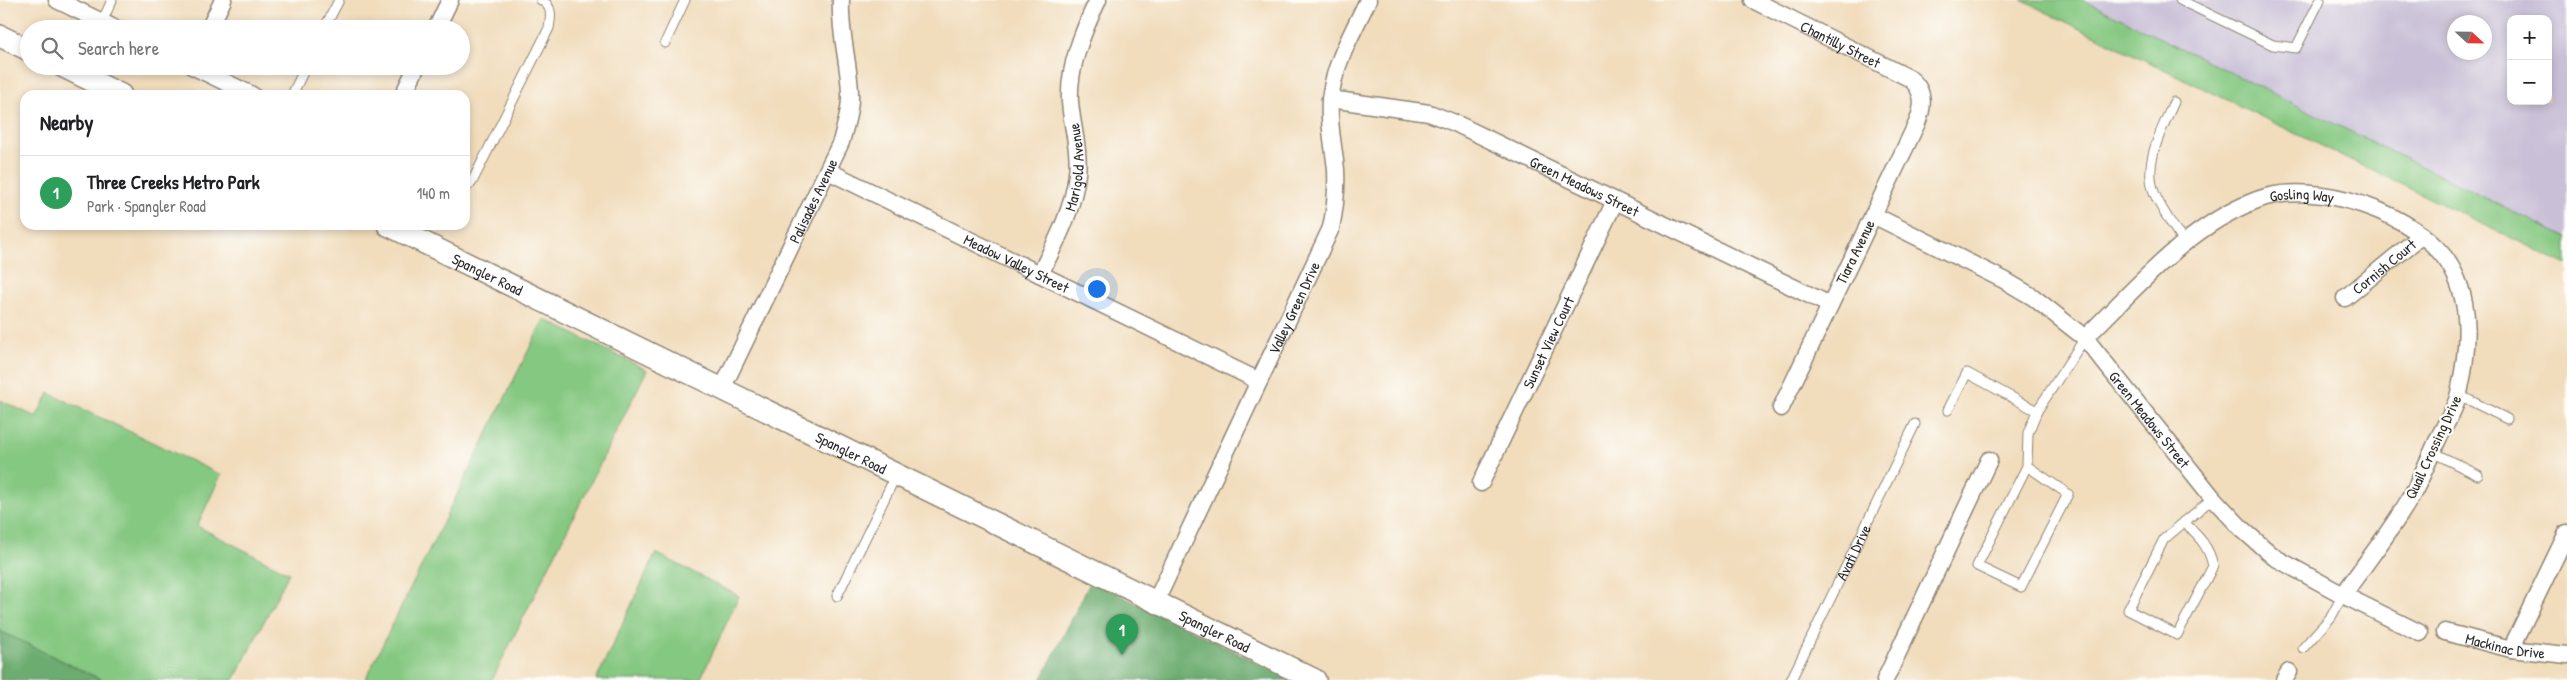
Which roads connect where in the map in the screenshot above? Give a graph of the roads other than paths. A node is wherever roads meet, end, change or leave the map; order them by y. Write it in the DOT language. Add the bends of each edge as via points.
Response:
graph roads {
  1 [pos="57,0"];
  2 [pos="112,0"];
  3 [pos="224,0"];
  4 [pos="338,0"];
  5 [pos="450,0"];
  6 [pos="541,0"];
  7 [pos="685,0"];
  8 [pos="841,0"];
  9 [pos="1098,0"];
  10 [pos="1368,0"];
  11 [pos="1753,0"];
  12 [pos="2180,0"];
  13 [pos="2320,0"];
  14 [pos="99,20"];
  15 [pos="110,20"];
  16 [pos="214,20"];
  17 [pos="328,20"];
  18 [pos="440,20"];
  19 [pos="0,36"];
  20 [pos="665,43"];
  21 [pos="20,46"];
  22 [pos="80,75"];
  23 [pos="211,75"];
  24 [pos="302,75"];
  25 [pos="413,75"];
  26 [pos="111,90"];
  27 [pos="242,90"];
  28 [pos="294,90"];
  29 [pos="405,90"];
  30 [pos="1921,94"];
  31 [pos="1330,99"];
  32 [pos="2174,102"];
  33 [pos="828,171"];
  34 [pos="470,184"];
  35 [pos="1615,200"];
  36 [pos="1873,215"];
  37 [pos="398,230"];
  38 [pos="2422,235"];
  39 [pos="2184,242"];
  40 [pos="1040,274"];
  41 [pos="2345,298"];
  42 [pos="1830,304"];
  43 [pos="2085,338"];
  44 [pos="1259,380"];
  45 [pos="722,389"];
  46 [pos="2459,395"];
  47 [pos="1781,408"];
  48 [pos="1948,410"];
  49 [pos="2037,411"];
  50 [pos="2507,419"];
  51 [pos="1914,424"];
  52 [pos="2432,452"];
  53 [pos="1989,460"];
  54 [pos="2027,466"];
  55 [pos="896,475"];
  56 [pos="2478,475"];
  57 [pos="1481,483"];
  58 [pos="2213,498"];
  59 [pos="2184,522"];
  60 [pos="2567,533"];
  61 [pos="2343,595"];
  62 [pos="836,596"];
  63 [pos="1156,602"];
  64 [pos="2444,632"];
  65 [pos="2420,633"];
  66 [pos="2303,648"];
  67 [pos="2511,649"];
  68 [pos="2567,655"];
  69 [pos="1315,680"];
  70 [pos="1791,680"];
  71 [pos="1885,680"];
  1 -- 14 [label="street"];
  2 -- 15 [label="lane"];
  3 -- 16 [label="street"];
  4 -- 17 [label="lane"];
  5 -- 18 [label="street"];
  6 -- 34 [label="lane" via="546,2 551,14 549,28"];
  7 -- 20 [label="lane"];
  8 -- 33 [label="street, Palisades Avenue" via="849,108 841,142"];
  9 -- 40 [label="street, Marigold Avenue" via="1078,48 1072,79 1070,102 1078,160 1074,195 1066,221"];
  10 -- 31 [label="street, Valley Green Drive" via="1345,48"];
  11 -- 30 [label="street, Chantilly Street" via="1903,74 1915,82"];
  12 -- 13 [label="lane" via="2273,45 2296,48"];
  19 -- 21 [label="street"];
  22 -- 26 [label="street"];
  23 -- 27 [label="street"];
  24 -- 28 [label="lane"];
  25 -- 29 [label="street"];
  30 -- 36 [label="street, Tiara Avenue" via="1920,116"];
  31 -- 35 [label="street, Green Meadows Street" via="1429,113"];
  31 -- 44 [label="street, Valley Green Drive" via="1336,172 1336,201 1331,228"];
  32 -- 39 [label="lane" via="2155,147 2153,192"];
  33 -- 40 [label="street, Meadow Valley Street"];
  33 -- 45 [label="street, Palisades Avenue"];
  35 -- 42 [label="street, Green Meadows Street"];
  35 -- 57 [label="street, Sunset View Court"];
  36 -- 42 [label="street, Tiara Avenue"];
  36 -- 43 [label="street, Green Meadows Street" via="2004,280 2033,297"];
  37 -- 45 [label="street, Spangler Road"];
  38 -- 39 [label="street, Gosling Way" via="2359,204 2298,193 2259,199 2223,216"];
  38 -- 41 [label="street, Cornish Court"];
  38 -- 46 [label="street, Quail Crossing Drive" via="2451,266 2465,306 2467,349"];
  39 -- 43 [label="street, Gosling Way"];
  40 -- 44 [label="street, Meadow Valley Street"];
  42 -- 47 [label="street, Tiara Avenue"];
  43 -- 49 [label="lane"];
  43 -- 58 [label="street, Green Meadows Street"];
  44 -- 63 [label="street, Valley Green Drive"];
  45 -- 55 [label="street, Spangler Road"];
  46 -- 50 [label="lane"];
  46 -- 52 [label="street, Quail Crossing Drive"];
  48 -- 49 [label="lane" via="1967,373"];
  49 -- 54 [label="lane" via="2028,433"];
  51 -- 70 [label="lane, Avati Drive"];
  52 -- 56 [label="lane"];
  52 -- 61 [label="street, Quail Crossing Drive" via="2413,494"];
  53 -- 71 [label="street"];
  54 -- 54 [label="lane" via="1977,566 2021,587 2068,494"];
  55 -- 62 [label="lane"];
  55 -- 63 [label="street, Spangler Road"];
  58 -- 59 [label="lane"];
  58 -- 61 [label="street, Green Meadows Street" via="2274,556"];
  59 -- 59 [label="lane" via="2164,539 2128,610 2177,635 2214,566 2205,543"];
  60 -- 67 [label="street"];
  61 -- 65 [label="street, Green Meadows Street"];
  61 -- 66 [label="lane" via="2331,617"];
  63 -- 69 [label="street, Spangler Road"];
  64 -- 67 [label="street, Mackinac Drive"];
  67 -- 68 [label="street, Mackinac Drive"];
}
